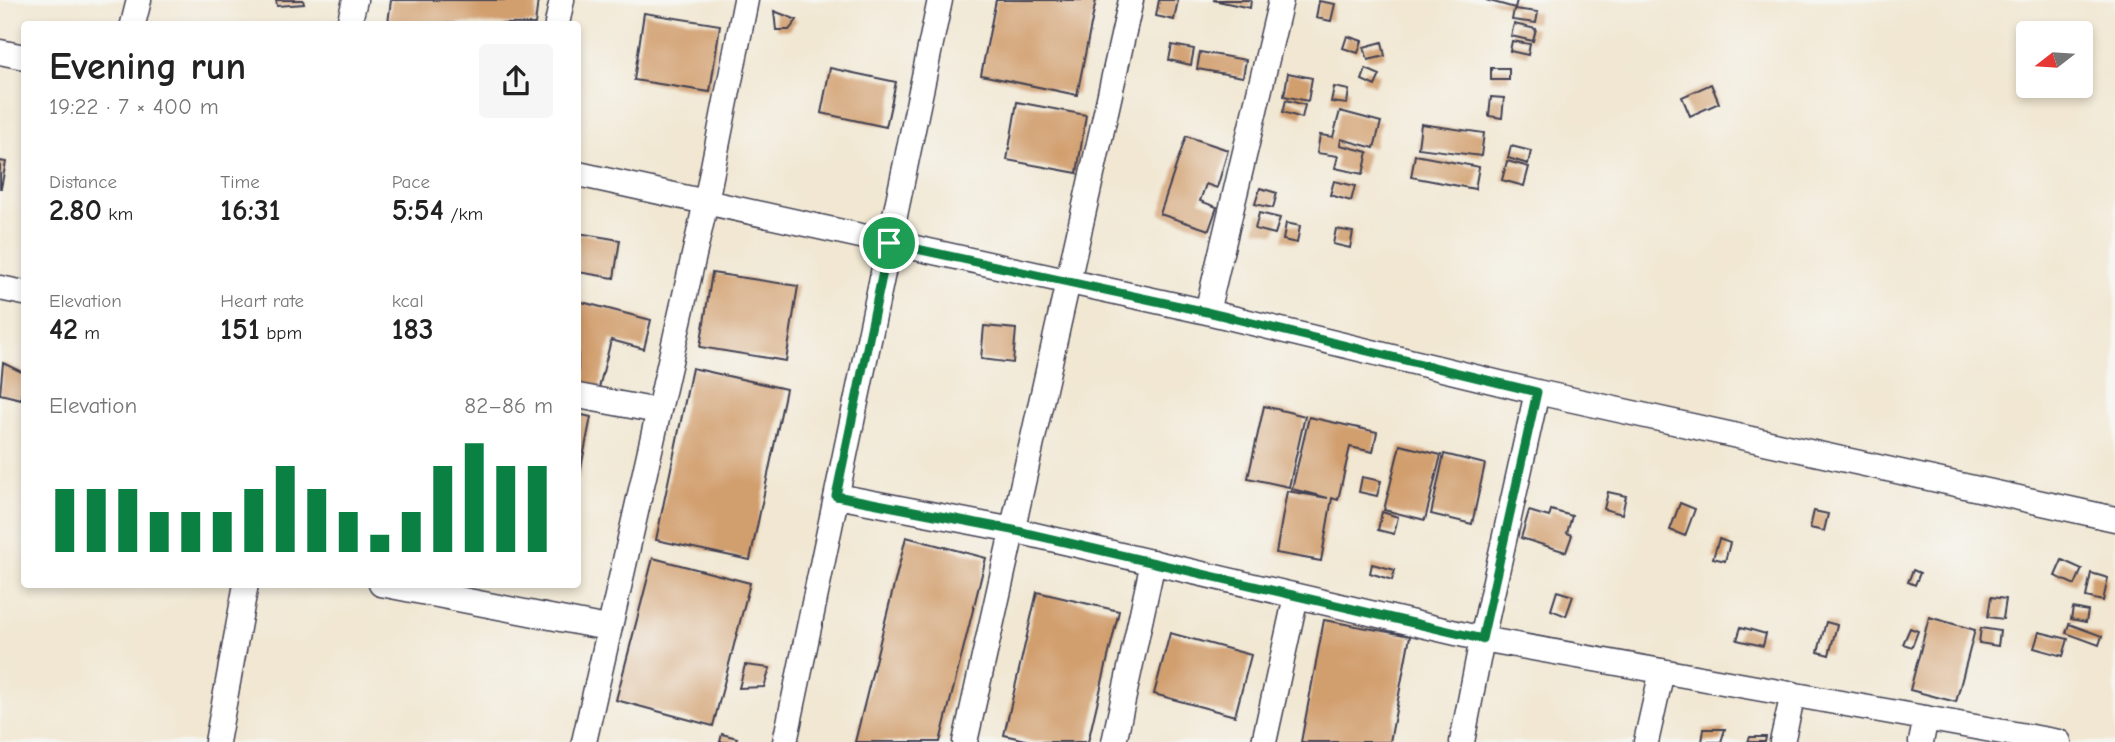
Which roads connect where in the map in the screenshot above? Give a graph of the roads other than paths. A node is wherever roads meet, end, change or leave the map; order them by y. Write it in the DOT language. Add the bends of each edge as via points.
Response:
graph roads {
  1 [pos="139,0"];
  2 [pos="355,0"];
  3 [pos="562,0"];
  4 [pos="746,0"];
  5 [pos="940,0"];
  6 [pos="1131,0"];
  7 [pos="1281,0"];
  8 [pos="134,21"];
  9 [pos="350,21"];
  10 [pos="558,21"];
  11 [pos="0,52"];
  12 [pos="21,56"];
  13 [pos="581,175"];
  14 [pos="706,202"];
  15 [pos="889,243"];
  16 [pos="1070,283"];
  17 [pos="0,288"];
  18 [pos="21,292"];
  19 [pos="1207,312"];
  20 [pos="1537,392"];
  21 [pos="581,397"];
  22 [pos="658,411"];
  23 [pos="836,496"];
  24 [pos="2115,519"];
  25 [pos="1013,530"];
  26 [pos="1153,562"];
  27 [pos="245,588"];
  28 [pos="402,588"];
  29 [pos="1296,596"];
  30 [pos="607,628"];
  31 [pos="1482,639"];
  32 [pos="1662,671"];
  33 [pos="1793,694"];
  34 [pos="1924,730"];
  35 [pos="217,742"];
  36 [pos="584,742"];
  37 [pos="785,742"];
  38 [pos="965,742"];
  39 [pos="1114,742"];
  40 [pos="1264,742"];
  41 [pos="1462,742"];
  42 [pos="1646,742"];
  43 [pos="1782,742"];
  44 [pos="2059,742"];
  1 -- 8 [label="street"];
  2 -- 9 [label="street"];
  3 -- 10 [label="street"];
  4 -- 14 [label="street"];
  5 -- 15 [label="street"];
  6 -- 16 [label="street"];
  7 -- 19 [label="street"];
  11 -- 12 [label="street"];
  13 -- 14 [label="street"];
  14 -- 15 [label="street"];
  14 -- 22 [label="street"];
  15 -- 16 [label="street"];
  15 -- 23 [label="street"];
  16 -- 19 [label="street"];
  16 -- 25 [label="street"];
  17 -- 18 [label="street"];
  19 -- 20 [label="street"];
  20 -- 24 [label="street"];
  20 -- 31 [label="street"];
  21 -- 22 [label="street"];
  22 -- 30 [label="street"];
  23 -- 25 [label="street"];
  23 -- 37 [label="street"];
  25 -- 26 [label="street"];
  25 -- 38 [label="street"];
  26 -- 29 [label="street"];
  26 -- 39 [label="street"];
  27 -- 35 [label="street"];
  28 -- 30 [label="street"];
  29 -- 31 [label="street"];
  29 -- 40 [label="street"];
  30 -- 36 [label="street"];
  31 -- 32 [label="street"];
  31 -- 41 [label="street"];
  32 -- 33 [label="street"];
  32 -- 42 [label="street"];
  33 -- 34 [label="street"];
  33 -- 43 [label="street"];
  34 -- 44 [label="street"];
}
